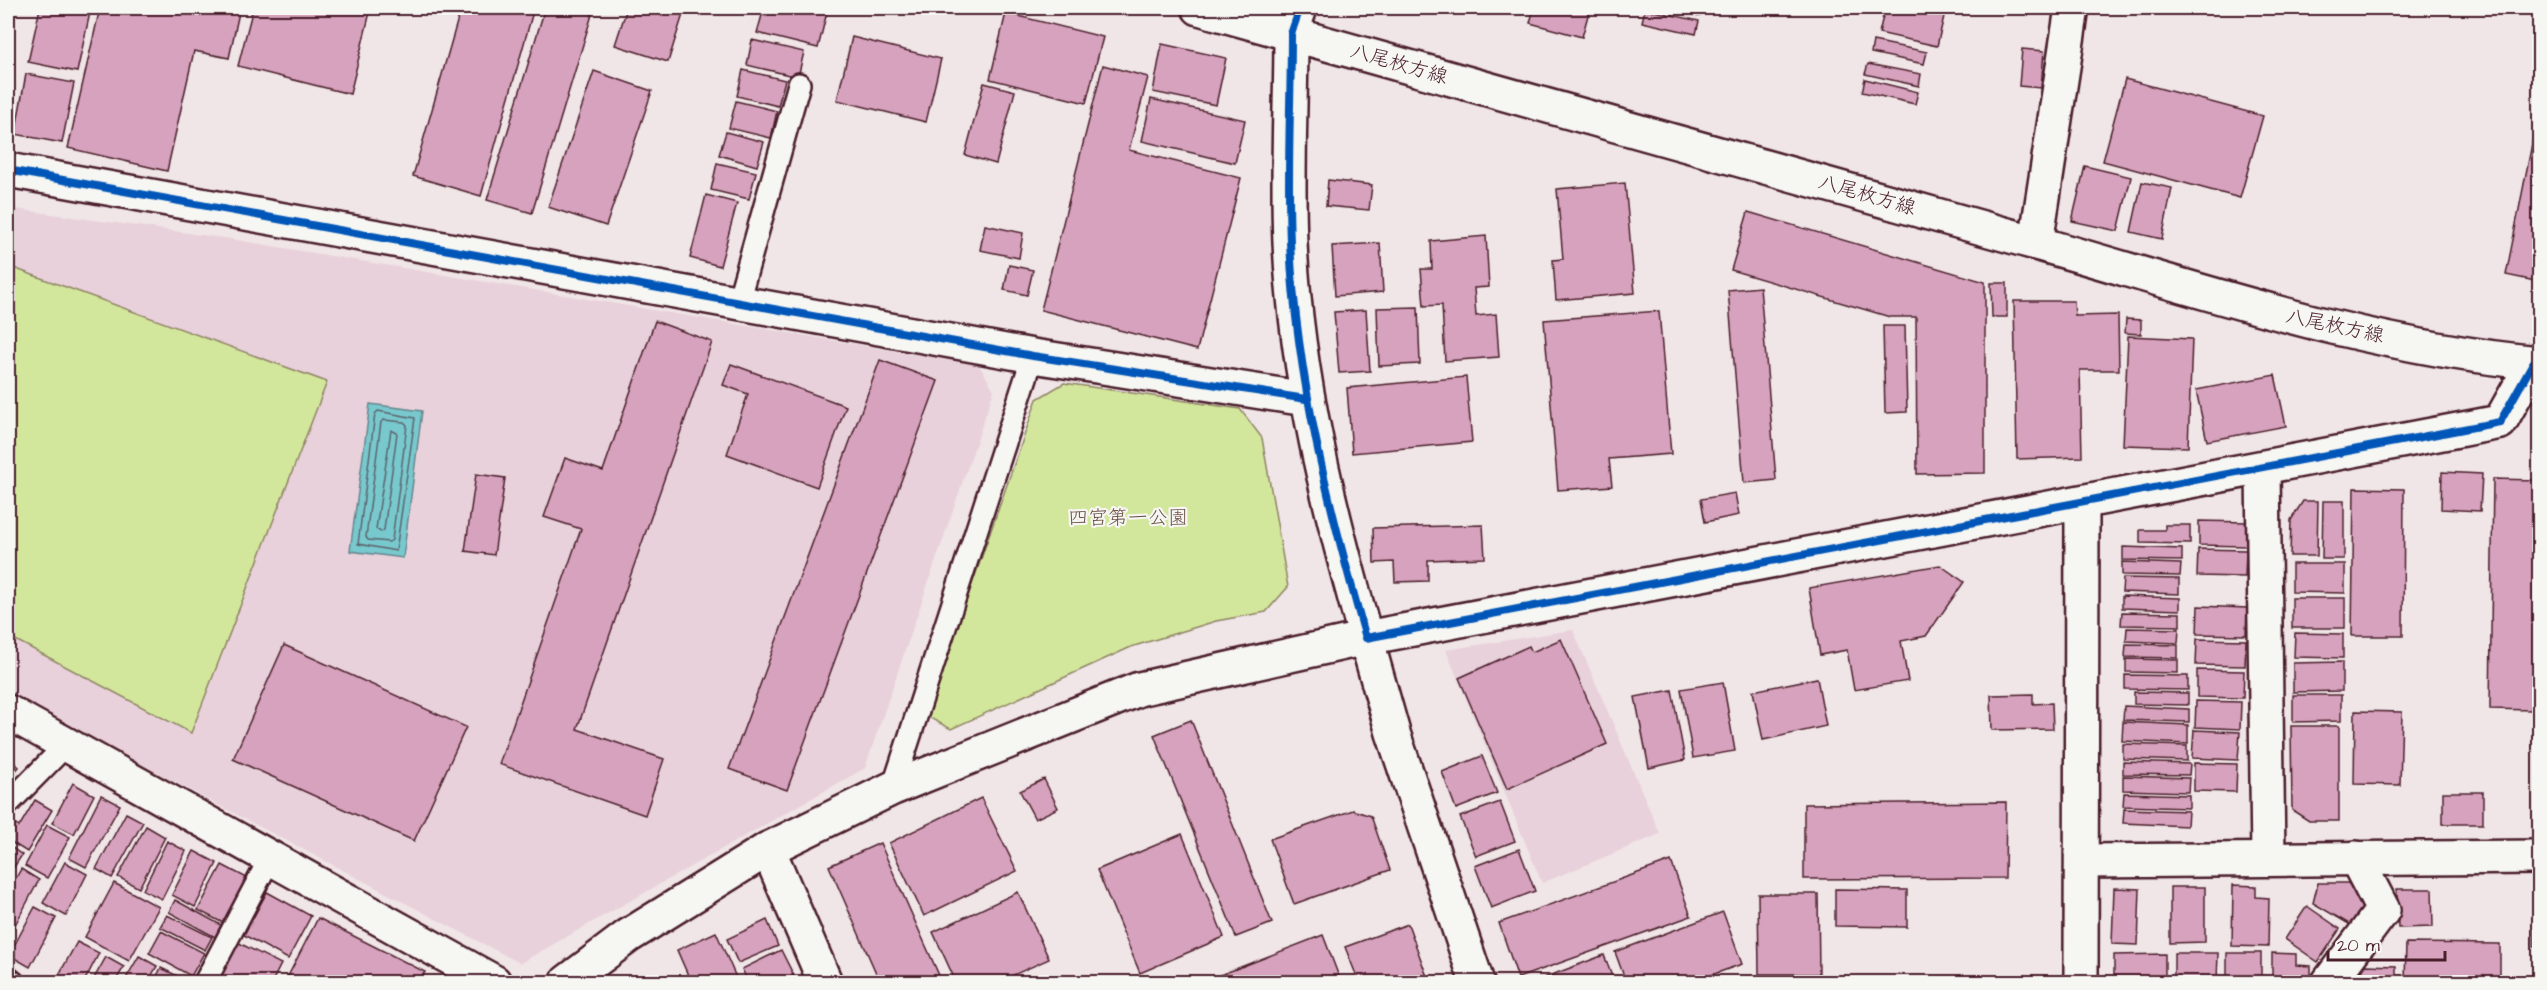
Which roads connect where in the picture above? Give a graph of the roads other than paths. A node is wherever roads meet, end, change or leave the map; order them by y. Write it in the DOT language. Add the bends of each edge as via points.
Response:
graph roads {
  1 [pos="1198,8"];
  2 [pos="2072,8"];
  3 [pos="1296,21"];
  4 [pos="799,84"];
  5 [pos="8,170"];
  6 [pos="2036,243"];
  7 [pos="738,302"];
  8 [pos="1033,356"];
  9 [pos="2536,363"];
  10 [pos="1306,399"];
  11 [pos="2263,469"];
  12 [pos="2082,504"];
  13 [pos="1366,638"];
  14 [pos="8,712"];
  15 [pos="66,745"];
  16 [pos="893,788"];
  17 [pos="8,804"];
  18 [pos="768,849"];
  19 [pos="2540,857"];
  20 [pos="270,858"];
  21 [pos="2356,858"];
  22 [pos="2268,859"];
  23 [pos="2082,861"];
  24 [pos="8,978"];
  25 [pos="13,982"];
  26 [pos="206,982"];
  27 [pos="494,982"];
  28 [pos="567,982"];
  29 [pos="825,982"];
  30 [pos="1477,982"];
  31 [pos="2081,982"];
  32 [pos="2328,982"];
  1 -- 3 [label="street, 八尾枚方線"];
  2 -- 6 [label="street"];
  3 -- 6 [label="street, 八尾枚方線"];
  3 -- 10 [label="street" via="1290,243"];
  4 -- 7 [label="lane"];
  5 -- 7 [label="street"];
  6 -- 9 [label="street, 八尾枚方線" via="2276,313 2438,349"];
  7 -- 8 [label="street"];
  8 -- 10 [label="street"];
  8 -- 16 [label="lane"];
  9 -- 11 [label="street" via="2500,422"];
  10 -- 13 [label="street" via="1338,539"];
  11 -- 12 [label="street"];
  11 -- 22 [label="street"];
  12 -- 13 [label="street"];
  12 -- 23 [label="street"];
  13 -- 16 [label="street" via="1139,689"];
  13 -- 30 [label="street" via="1393,733"];
  14 -- 15 [label="street"];
  15 -- 17 [label="lane"];
  15 -- 20 [label="street"];
  16 -- 18 [label="street"];
  18 -- 28 [label="street" via="628,936"];
  18 -- 29 [label="street"];
  19 -- 21 [label="street"];
  20 -- 26 [label="lane"];
  20 -- 27 [label="street"];
  21 -- 22 [label="street"];
  21 -- 32 [label="street" via="2383,910"];
  22 -- 23 [label="street"];
  23 -- 31 [label="street"];
  24 -- 25 [label="lane"];
}
